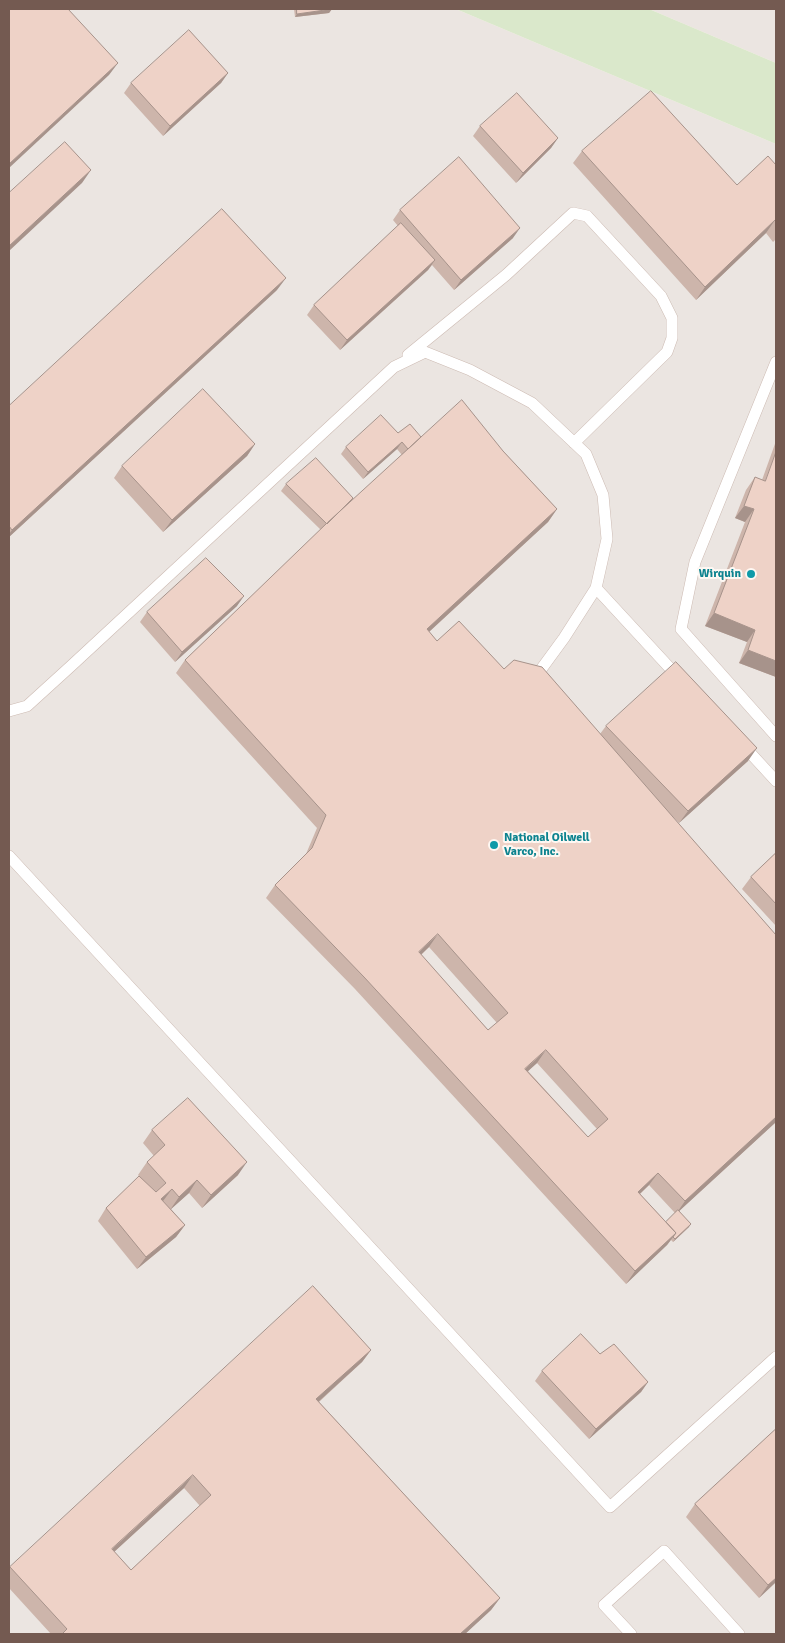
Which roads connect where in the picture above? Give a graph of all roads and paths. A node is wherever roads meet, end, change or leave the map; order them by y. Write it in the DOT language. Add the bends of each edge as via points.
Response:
graph roads {
  1 [pos="776,362"];
  2 [pos="394,367"];
  3 [pos="574,442"];
  4 [pos="596,588"];
  5 [pos="540,687"];
  6 [pos="689,688"];
  7 [pos="9,711"];
  8 [pos="776,736"];
  9 [pos="736,738"];
  10 [pos="776,781"];
  11 [pos="9,856"];
  12 [pos="776,1357"];
  13 [pos="631,1634"];
  14 [pos="739,1634"];
  1 -- 8 [label="lane" via="695,562 681,630"];
  2 -- 3 [label="lane" via="425,352 470,370 532,402"];
  2 -- 3 [label="lane" via="506,275 573,213 587,216 661,296 672,318 672,338 666,352"];
  2 -- 7 [label="lane" via="64,673 27,706"];
  3 -- 4 [label="lane" via="586,454 603,495 608,539"];
  4 -- 5 [label="lane" via="533,680"];
  4 -- 6 [label="lane"];
  9 -- 10 [label="lane"];
  11 -- 12 [label="lane" via="610,1506"];
  13 -- 14 [label="lane" via="604,1605 664,1551"];
}
